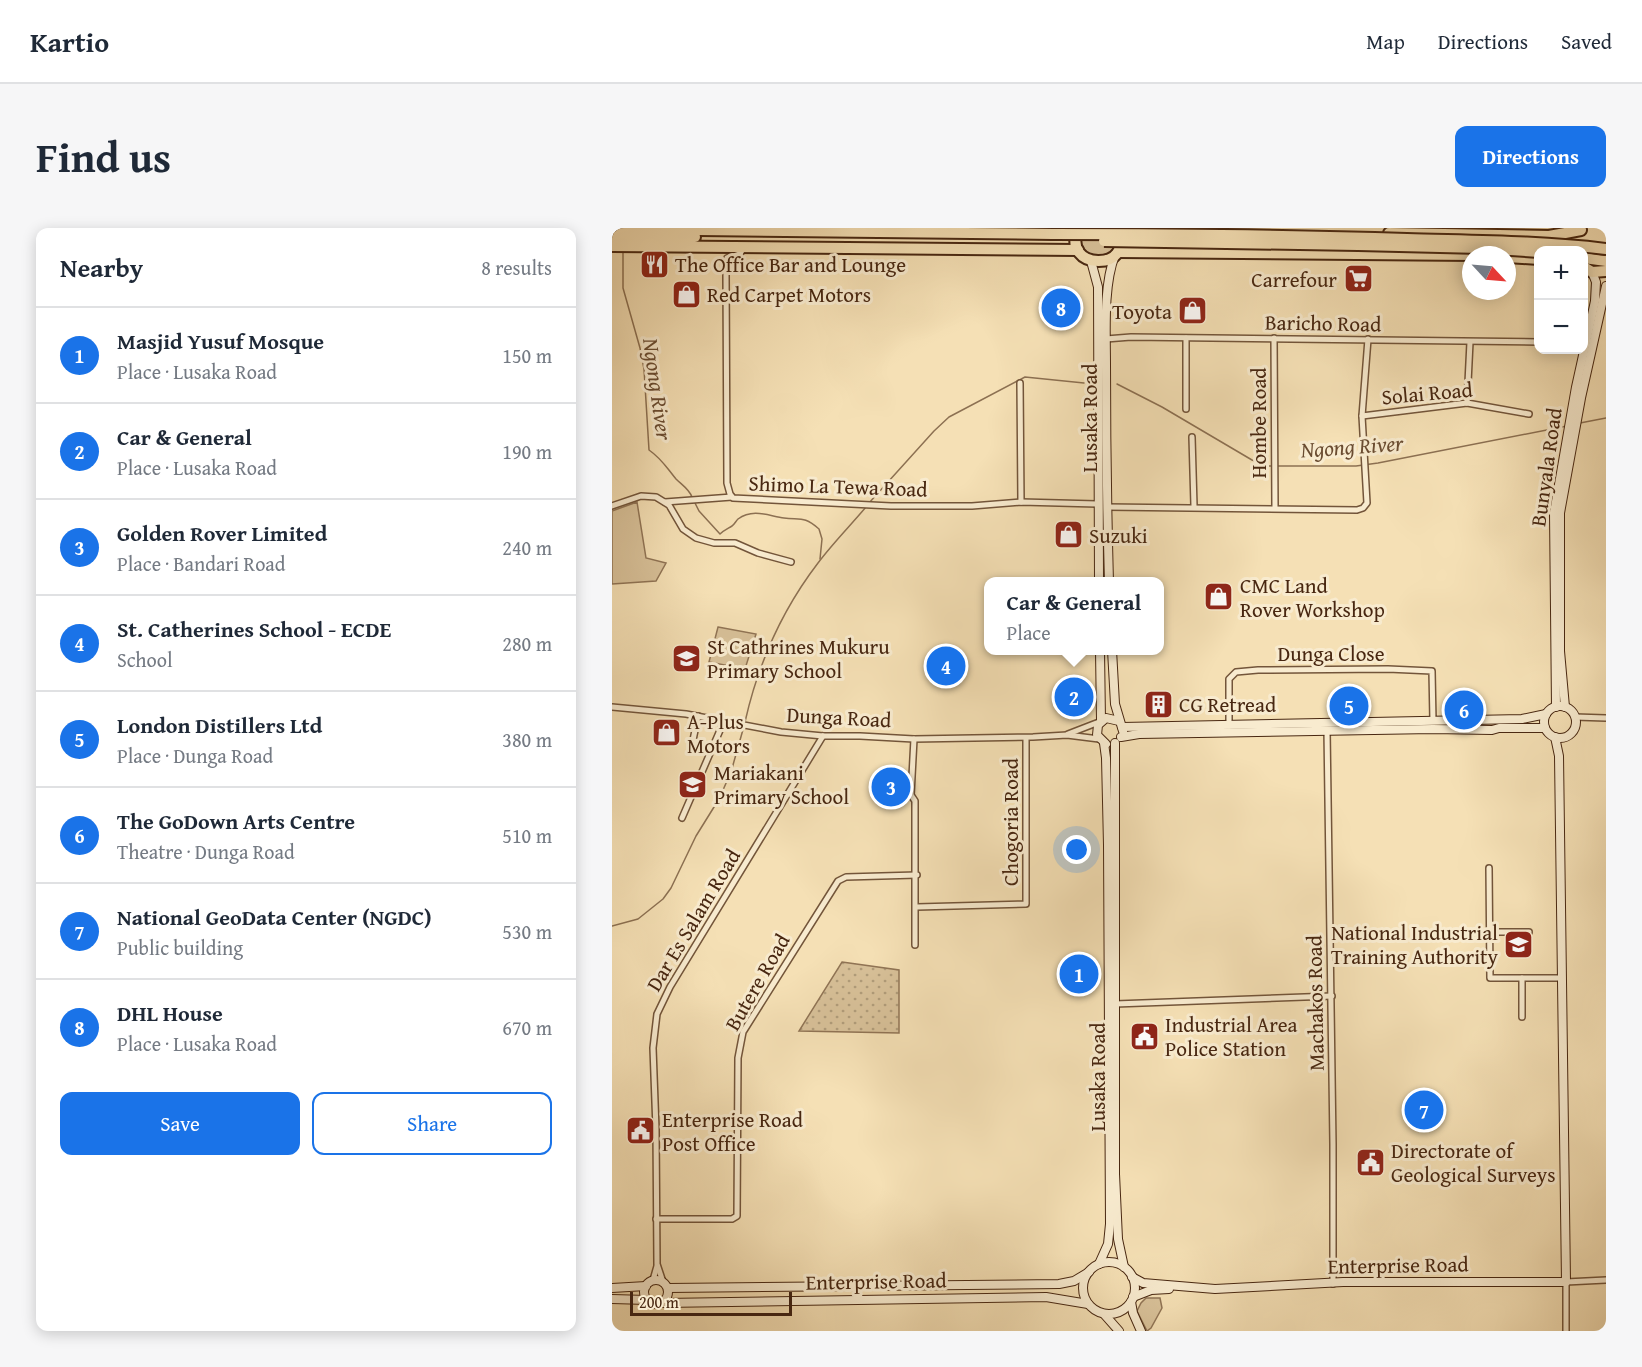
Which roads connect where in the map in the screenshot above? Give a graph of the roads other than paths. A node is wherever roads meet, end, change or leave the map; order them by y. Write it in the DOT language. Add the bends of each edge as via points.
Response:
graph roads {
  1 [pos="974,228"];
  2 [pos="1054,228"];
  3 [pos="1065,228"];
  4 [pos="1071,228"];
  5 [pos="1079,228"];
  6 [pos="612,229"];
  7 [pos="1119,229"];
  8 [pos="1582,229"];
  9 [pos="616,244"];
  10 [pos="1574,246"];
  11 [pos="744,247"];
  12 [pos="1606,249"];
  13 [pos="1078,250"];
  14 [pos="1534,252"];
  15 [pos="1116,253"];
  16 [pos="1462,255"];
  17 [pos="1516,258"];
  18 [pos="1534,259"];
  19 [pos="1588,259"];
  20 [pos="1091,261"];
  21 [pos="1606,261"];
  22 [pos="1588,269"];
  23 [pos="1606,271"];
  24 [pos="1606,286"];
  25 [pos="1588,329"];
  26 [pos="1186,338"];
  27 [pos="1274,338"];
  28 [pos="1106,339"];
  29 [pos="1368,339"];
  30 [pos="1470,342"];
  31 [pos="1534,342"];
  32 [pos="1582,354"];
  33 [pos="1020,383"];
  34 [pos="1467,403"];
  35 [pos="1186,409"];
  36 [pos="1529,414"];
  37 [pos="1362,416"];
  38 [pos="1192,437"];
  39 [pos="732,497"];
  40 [pos="665,502"];
  41 [pos="1021,502"];
  42 [pos="1098,504"];
  43 [pos="612,506"];
  44 [pos="1194,506"];
  45 [pos="1107,507"];
  46 [pos="1275,508"];
  47 [pos="791,562"];
  48 [pos="1099,577"];
  49 [pos="1109,577"];
  50 [pos="1100,655"];
  51 [pos="1112,655"];
  52 [pos="612,707"];
  53 [pos="1556,707"];
  54 [pos="1565,707"];
  55 [pos="1546,714"];
  56 [pos="698,716"];
  57 [pos="1575,717"];
  58 [pos="1606,718"];
  59 [pos="724,721"];
  60 [pos="1100,722"];
  61 [pos="1120,724"];
  62 [pos="1433,725"];
  63 [pos="1327,726"];
  64 [pos="1545,728"];
  65 [pos="1229,729"];
  66 [pos="1066,735"];
  67 [pos="823,736"];
  68 [pos="1555,737"];
  69 [pos="1566,737"];
  70 [pos="1026,738"];
  71 [pos="914,739"];
  72 [pos="1118,740"];
  73 [pos="1101,741"];
  74 [pos="712,748"];
  75 [pos="1558,756"];
  76 [pos="682,818"];
  77 [pos="1489,868"];
  78 [pos="917,875"];
  79 [pos="917,907"];
  80 [pos="1489,932"];
  81 [pos="1529,932"];
  82 [pos="915,945"];
  83 [pos="1522,978"];
  84 [pos="1562,978"];
  85 [pos="1332,996"];
  86 [pos="1115,1004"];
  87 [pos="1522,1017"];
  88 [pos="657,1219"];
  89 [pos="657,1264"];
  90 [pos="1099,1264"];
  91 [pos="1124,1267"];
  92 [pos="1089,1272"];
  93 [pos="1132,1277"];
  94 [pos="653,1280"];
  95 [pos="1606,1280"];
  96 [pos="1566,1282"];
  97 [pos="1333,1284"];
  98 [pos="665,1285"];
  99 [pos="646,1286"];
  100 [pos="1191,1287"];
  101 [pos="612,1288"];
  102 [pos="612,1299"];
  103 [pos="1132,1299"];
  104 [pos="647,1300"];
  105 [pos="663,1303"];
  106 [pos="1088,1304"];
  107 [pos="1103,1314"];
  108 [pos="1119,1331"];
  109 [pos="1141,1331"];
  110 [pos="1566,1331"];
  1 -- 2 [label="highway"];
  3 -- 4 [label="highway"];
  5 -- 13 [label="highway"];
  6 -- 12 [label="highway, bridge" via="1362,237"];
  7 -- 8 [label="highway" via="1549,236"];
  7 -- 15 [label="highway" via="1121,241"];
  8 -- 10 [label="highway"];
  9 -- 11 [label="highway"];
  9 -- 14 [label="highway, bridge" via="1358,245"];
  11 -- 13 [label="highway"];
  11 -- 39 [label="street, Shimo La Tewa Road" via="740,254 727,258 726,272 727,483"];
  13 -- 20 [label="highway"];
  15 -- 16 [label="highway"];
  15 -- 20 [label="highway" via="1104,262"];
  15 -- 28 [label="main road, Lusaka Road" via="1108,284"];
  17 -- 18 [label="highway"];
  19 -- 21 [label="highway"];
  20 -- 42 [label="main road, Lusaka Road" via="1098,287"];
  22 -- 23 [label="highway"];
  22 -- 25 [label="main road, Bunyala Road" via="1596,282"];
  24 -- 54 [label="main road, Bunyala Road" via="1560,513 1560,651"];
  26 -- 27 [label="street, Baricho Road"];
  26 -- 28 [label="street, Baricho Road"];
  26 -- 35 [label="street"];
  27 -- 29 [label="street, Baricho Road"];
  27 -- 46 [label="street, Hombe Road"];
  28 -- 45 [label="main road, Lusaka Road"];
  29 -- 30 [label="street, Baricho Road"];
  29 -- 37 [label="street"];
  30 -- 31 [label="street, Baricho Road"];
  30 -- 34 [label="street"];
  32 -- 53 [label="main road, Bunyala Road" via="1554,513"];
  33 -- 41 [label="street"];
  34 -- 36 [label="street, Solai Road"];
  34 -- 37 [label="street, Solai Road"];
  37 -- 46 [label="street" via="1367,503 1363,508"];
  38 -- 44 [label="street"];
  39 -- 40 [label="street"];
  39 -- 41 [label="street, Shimo La Tewa Road" via="891,506"];
  40 -- 43 [label="street" via="641,496"];
  40 -- 47 [label="street" via="683,529 696,538 735,543"];
  41 -- 42 [label="street, Shimo La Tewa Road"];
  42 -- 48 [label="main road, Lusaka Road"];
  44 -- 45 [label="street"];
  44 -- 46 [label="street"];
  45 -- 49 [label="main road, Lusaka Road"];
  50 -- 60 [label="main road"];
  51 -- 61 [label="main road"];
  52 -- 56 [label="street, Dunga Road"];
  53 -- 54 [label="main road"];
  53 -- 55 [label="main road"];
  54 -- 57 [label="main road"];
  55 -- 62 [label="main road"];
  55 -- 64 [label="main road"];
  56 -- 59 [label="street, Dunga Road"];
  56 -- 74 [label="street" via="693,740"];
  57 -- 58 [label="street"];
  57 -- 69 [label="main road" via="1574,729"];
  59 -- 67 [label="street, Dunga Road"];
  59 -- 74 [label="street"];
  60 -- 61 [label="main road" via="1111,717"];
  60 -- 66 [label="street, Dunga Road"];
  60 -- 73 [label="main road" via="1096,731"];
  61 -- 65 [label="main road"];
  61 -- 72 [label="main road"];
  62 -- 63 [label="main road"];
  62 -- 64 [label="main road" via="1492,730"];
  62 -- 65 [label="street, Dunga Close" via="1432,671 1258,670 1236,672 1229,679"];
  63 -- 65 [label="main road"];
  63 -- 85 [label="street, Machakos Road"];
  64 -- 68 [label="main road"];
  65 -- 72 [label="main road" via="1139,734"];
  66 -- 70 [label="street, Dunga Road"];
  66 -- 73 [label="street, Dunga Road"];
  67 -- 71 [label="street, Dunga Road"];
  67 -- 88 [label="street, Dar Es Salam Road" via="657,1014 653,1048"];
  68 -- 69 [label="main road"];
  68 -- 75 [label="main road"];
  69 -- 75 [label="main road"];
  70 -- 71 [label="street, Dunga Road"];
  70 -- 79 [label="street, Chogoria Road" via="1026,904"];
  71 -- 78 [label="street" via="911,795 915,801"];
  72 -- 73 [label="main road"];
  72 -- 86 [label="main road, Lusaka Road"];
  73 -- 90 [label="main road, Lusaka Road" via="1106,758 1108,844 1110,1230"];
  74 -- 76 [label="street"];
  75 -- 84 [label="main road"];
  77 -- 80 [label="street"];
  78 -- 79 [label="street"];
  78 -- 88 [label="street, Butere Road" via="846,877 838,881 743,1032 738,1058 737,1216"];
  79 -- 82 [label="street"];
  80 -- 81 [label="street"];
  80 -- 83 [label="street" via="1490,978"];
  83 -- 84 [label="street"];
  83 -- 87 [label="street"];
  84 -- 96 [label="main road"];
  85 -- 86 [label="street"];
  85 -- 97 [label="street, Machakos Road"];
  86 -- 91 [label="main road, Lusaka Road" via="1115,1174 1118,1239"];
  88 -- 89 [label="street, Dar Es Salam Road"];
  89 -- 94 [label="street"];
  89 -- 98 [label="street, Dar Es Salam Road"];
  90 -- 91 [label="main road"];
  90 -- 92 [label="main road"];
  91 -- 93 [label="main road"];
  92 -- 98 [label="main road, Enterprise Road" via="1059,1284"];
  92 -- 106 [label="main road" via="1083,1284"];
  93 -- 100 [label="main road, Enterprise Road" via="1143,1283"];
  93 -- 103 [label="main road"];
  94 -- 98 [label="main road"];
  94 -- 99 [label="main road"];
  95 -- 96 [label="street, Enterprise Road"];
  96 -- 97 [label="main road, Enterprise Road"];
  96 -- 110 [label="street"];
  97 -- 100 [label="main road, Enterprise Road"];
  98 -- 105 [label="main road" via="669,1293"];
  99 -- 101 [label="main road"];
  99 -- 104 [label="main road"];
  100 -- 103 [label="main road, Enterprise Road" via="1151,1290"];
  102 -- 104 [label="main road"];
  103 -- 107 [label="main road" via="1116,1313"];
  103 -- 109 [label="main road"];
  104 -- 105 [label="main road"];
  105 -- 106 [label="main road, Enterprise Road" via="1046,1297"];
  106 -- 107 [label="main road"];
  107 -- 108 [label="main road"];
}
